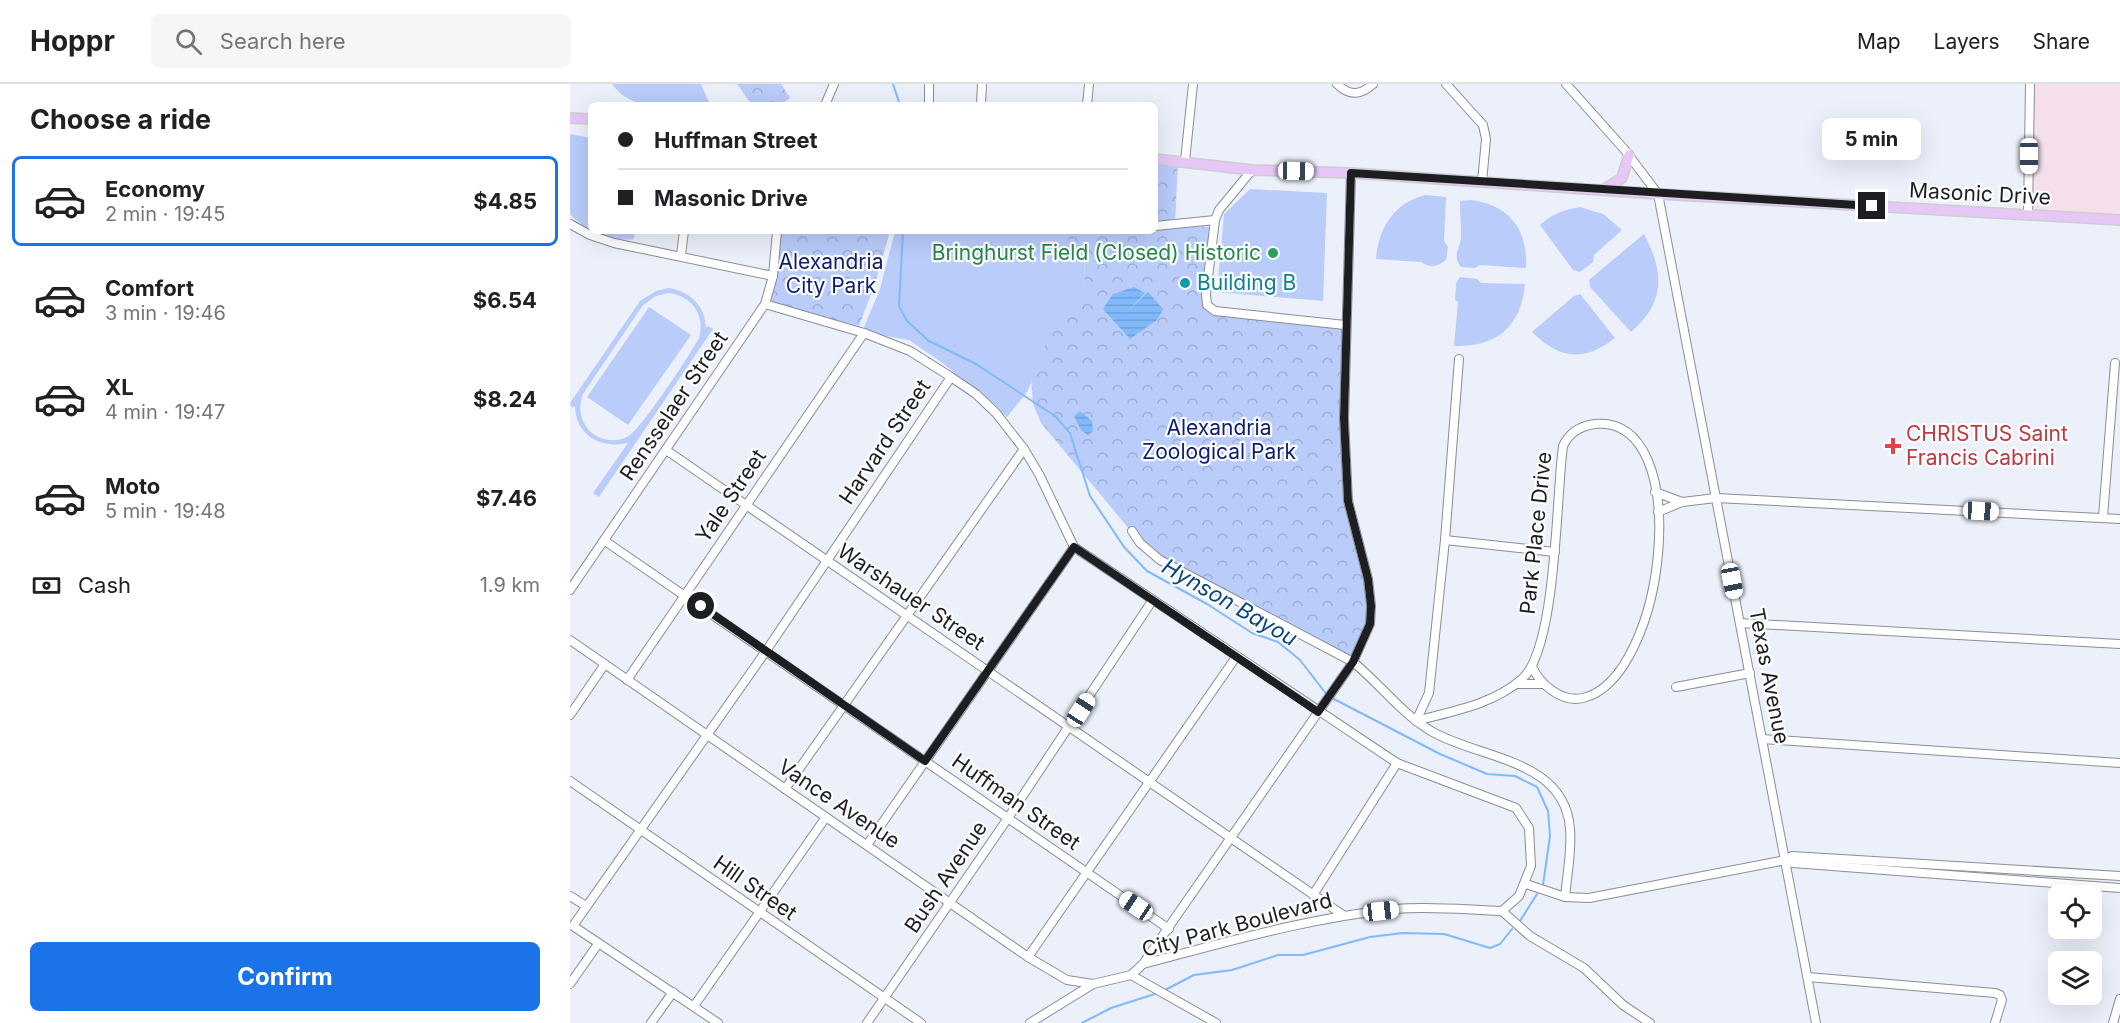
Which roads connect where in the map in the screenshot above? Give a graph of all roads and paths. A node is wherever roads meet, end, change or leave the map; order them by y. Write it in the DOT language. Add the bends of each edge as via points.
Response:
graph roads {
  1 [pos="834,84"];
  2 [pos="929,84"];
  3 [pos="982,84"];
  4 [pos="1089,84"];
  5 [pos="1193,84"];
  6 [pos="1338,84"];
  7 [pos="1373,84"];
  8 [pos="1446,84"];
  9 [pos="1566,84"];
  10 [pos="2030,84"];
  11 [pos="826,102"];
  12 [pos="929,102"];
  13 [pos="981,102"];
  14 [pos="1087,102"];
  15 [pos="570,118"];
  16 [pos="588,119"];
  17 [pos="1629,155"];
  18 [pos="1158,159"];
  19 [pos="1185,161"];
  20 [pos="1252,170"];
  21 [pos="1351,173"];
  22 [pos="1482,182"];
  23 [pos="1603,190"];
  24 [pos="1658,194"];
  25 [pos="2028,215"];
  26 [pos="1215,220"];
  27 [pos="2120,220"];
  28 [pos="570,225"];
  29 [pos="1158,226"];
  30 [pos="684,234"];
  31 [pos="777,234"];
  32 [pos="681,255"];
  33 [pos="773,276"];
  34 [pos="765,304"];
  35 [pos="1345,325"];
  36 [pos="864,333"];
  37 [pos="1459,359"];
  38 [pos="2115,363"];
  39 [pos="951,377"];
  40 [pos="1024,449"];
  41 [pos="666,450"];
  42 [pos="1655,492"];
  43 [pos="1716,498"];
  44 [pos="1682,502"];
  45 [pos="747,506"];
  46 [pos="1658,512"];
  47 [pos="2103,517"];
  48 [pos="2120,519"];
  49 [pos="1132,531"];
  50 [pos="1445,540"];
  51 [pos="605,541"];
  52 [pos="1074,547"];
  53 [pos="1555,552"];
  54 [pos="826,561"];
  55 [pos="570,590"];
  56 [pos="685,595"];
  57 [pos="1152,601"];
  58 [pos="905,615"];
  59 [pos="1740,622"];
  60 [pos="570,640"];
  61 [pos="2120,644"];
  62 [pos="766,651"];
  63 [pos="1236,657"];
  64 [pos="1353,662"];
  65 [pos="605,664"];
  66 [pos="1532,666"];
  67 [pos="987,672"];
  68 [pos="1750,673"];
  69 [pos="627,680"];
  70 [pos="1514,685"];
  71 [pos="1544,685"];
  72 [pos="1676,687"];
  73 [pos="845,706"];
  74 [pos="1318,712"];
  75 [pos="570,715"];
  76 [pos="1416,721"];
  77 [pos="1069,728"];
  78 [pos="708,736"];
  79 [pos="1762,739"];
  80 [pos="925,761"];
  81 [pos="1397,763"];
  82 [pos="2120,763"];
  83 [pos="570,781"];
  84 [pos="1149,782"];
  85 [pos="785,789"];
  86 [pos="825,817"];
  87 [pos="1008,818"];
  88 [pos="639,829"];
  89 [pos="1232,839"];
  90 [pos="867,845"];
  91 [pos="1786,860"];
  92 [pos="1087,872"];
  93 [pos="2120,876"];
  94 [pos="1526,884"];
  95 [pos="2120,888"];
  96 [pos="1313,895"];
  97 [pos="570,896"];
  98 [pos="1565,897"];
  99 [pos="950,903"];
  100 [pos="586,906"];
  101 [pos="1502,911"];
  102 [pos="760,914"];
  103 [pos="1343,915"];
  104 [pos="1169,929"];
  105 [pos="598,944"];
  106 [pos="1028,957"];
  107 [pos="1143,964"];
  108 [pos="1131,975"];
  109 [pos="1808,977"];
  110 [pos="570,984"];
  111 [pos="1093,984"];
  112 [pos="673,992"];
  113 [pos="883,999"];
  114 [pos="2120,999"];
  115 [pos="694,1006"];
  116 [pos="651,1023"];
  117 [pos="718,1023"];
  118 [pos="867,1023"];
  119 [pos="921,1023"];
  120 [pos="1030,1023"];
  121 [pos="1216,1023"];
  122 [pos="1650,1023"];
  123 [pos="1816,1023"];
  124 [pos="1995,1023"];
  125 [pos="2113,1023"];
  1 -- 11 [label="street"];
  2 -- 12 [label="street"];
  3 -- 13 [label="street"];
  4 -- 14 [label="street"];
  5 -- 19 [label="street"];
  6 -- 7 [label="street" via="1357,94"];
  8 -- 22 [label="street" via="1483,125 1486,139"];
  9 -- 17 [label="street"];
  10 -- 25 [label="street"];
  15 -- 16 [label="main road"];
  17 -- 23 [label="main road" via="1622,178"];
  17 -- 24 [label="street"];
  18 -- 19 [label="main road, Masonic Drive"];
  19 -- 20 [label="main road, Masonic Drive"];
  20 -- 21 [label="main road, Masonic Drive"];
  20 -- 26 [label="street"];
  21 -- 22 [label="main road, Masonic Drive"];
  21 -- 35 [label="street"];
  22 -- 23 [label="main road, Masonic Drive"];
  23 -- 24 [label="main road, Masonic Drive"];
  24 -- 25 [label="main road, Masonic Drive"];
  24 -- 43 [label="street, Texas Avenue"];
  25 -- 27 [label="main road, Masonic Drive"];
  26 -- 29 [label="street"];
  26 -- 35 [label="street" via="1206,294 1211,309"];
  28 -- 32 [label="street" via="614,243"];
  30 -- 32 [label="street"];
  31 -- 33 [label="street, Rensselaer Street"];
  32 -- 33 [label="street"];
  33 -- 34 [label="street, Rensselaer Street"];
  34 -- 36 [label="street"];
  34 -- 41 [label="street, Rensselaer Street"];
  35 -- 64 [label="street" via="1348,501 1371,606 1370,624"];
  36 -- 39 [label="street" via="910,351"];
  36 -- 45 [label="street, Yale Street"];
  37 -- 50 [label="street"];
  38 -- 47 [label="street"];
  39 -- 40 [label="street" via="996,413"];
  39 -- 54 [label="street, Harvard Street"];
  40 -- 52 [label="street"];
  40 -- 58 [label="street"];
  41 -- 45 [label="street, Warshauer Street"];
  41 -- 51 [label="street, Rensselaer Street"];
  42 -- 44 [label="street"];
  42 -- 46 [label="street, Park Place Drive"];
  42 -- 53 [label="street, Park Place Drive" via="1642,449 1626,430 1593,424 1574,431 1563,446"];
  43 -- 44 [label="street"];
  43 -- 47 [label="street"];
  43 -- 59 [label="street, Texas Avenue"];
  44 -- 46 [label="street"];
  45 -- 54 [label="street, Warshauer Street"];
  45 -- 56 [label="street, Yale Street"];
  46 -- 71 [label="street, Park Place Drive" via="1654,587 1642,626 1619,669 1605,685 1581,699 1569,698"];
  47 -- 48 [label="street"];
  49 -- 64 [label="street" via="1160,560"];
  50 -- 53 [label="street"];
  50 -- 76 [label="street" via="1429,693"];
  51 -- 55 [label="street, Rensselaer Street"];
  51 -- 56 [label="street, Huffman Street"];
  52 -- 57 [label="street"];
  52 -- 67 [label="street"];
  53 -- 66 [label="street, Park Place Drive" via="1549,601"];
  54 -- 58 [label="street, Warshauer Street"];
  54 -- 62 [label="street, Harvard Street"];
  56 -- 62 [label="street, Huffman Street"];
  56 -- 69 [label="street, Yale Street"];
  57 -- 63 [label="street"];
  57 -- 77 [label="street, Bush Avenue"];
  58 -- 67 [label="street, Warshauer Street"];
  58 -- 73 [label="street"];
  59 -- 61 [label="street"];
  59 -- 68 [label="street, Texas Avenue"];
  60 -- 65 [label="street, Vance Avenue"];
  62 -- 73 [label="street, Huffman Street"];
  62 -- 78 [label="street, Harvard Street"];
  63 -- 74 [label="street"];
  63 -- 84 [label="street"];
  64 -- 74 [label="street"];
  64 -- 76 [label="street"];
  65 -- 69 [label="street, Vance Avenue"];
  65 -- 75 [label="street"];
  66 -- 70 [label="street, Park Place Drive"];
  66 -- 71 [label="street"];
  67 -- 77 [label="street, Warshauer Street"];
  67 -- 80 [label="street"];
  68 -- 72 [label="street"];
  68 -- 79 [label="street, Texas Avenue"];
  69 -- 78 [label="street, Vance Avenue"];
  70 -- 71 [label="street"];
  70 -- 76 [label="street, Park Place Drive" via="1479,705"];
  73 -- 80 [label="street, Huffman Street"];
  73 -- 85 [label="street"];
  74 -- 81 [label="street"];
  74 -- 89 [label="street"];
  76 -- 98 [label="street" via="1463,746 1535,772 1555,789 1564,802 1570,829"];
  77 -- 84 [label="street, Warshauer Street"];
  77 -- 87 [label="street, Bush Avenue"];
  78 -- 85 [label="street, Vance Avenue"];
  78 -- 88 [label="street, Harvard Street"];
  79 -- 82 [label="street"];
  79 -- 91 [label="street, Texas Avenue"];
  80 -- 87 [label="street, Huffman Street"];
  80 -- 90 [label="street"];
  81 -- 94 [label="street" via="1516,808 1530,834 1531,866"];
  81 -- 96 [label="street"];
  83 -- 88 [label="street, Hill Street"];
  84 -- 89 [label="street, Warshauer Street"];
  84 -- 92 [label="street"];
  85 -- 86 [label="street, Vance Avenue"];
  86 -- 90 [label="street, Vance Avenue"];
  86 -- 102 [label="street"];
  87 -- 92 [label="street, Huffman Street"];
  87 -- 99 [label="street, Bush Avenue"];
  88 -- 100 [label="street, Harvard Street"];
  88 -- 102 [label="street, Hill Street"];
  89 -- 96 [label="street, Warshauer Street"];
  89 -- 104 [label="street"];
  90 -- 99 [label="street, Vance Avenue"];
  91 -- 93 [label="street" via="1792,856"];
  91 -- 95 [label="street"];
  91 -- 98 [label="street" via="1589,898"];
  91 -- 109 [label="street, Texas Avenue"];
  92 -- 104 [label="street, Huffman Street"];
  92 -- 106 [label="street"];
  94 -- 98 [label="street"];
  94 -- 101 [label="street" via="1515,901"];
  96 -- 103 [label="street, Warshauer Street"];
  97 -- 100 [label="street"];
  99 -- 106 [label="street, Vance Avenue"];
  99 -- 113 [label="street, Bush Avenue"];
  100 -- 105 [label="street, Harvard Street" via="573,926"];
  101 -- 103 [label="street, City Park Boulevard" via="1400,909"];
  101 -- 122 [label="street" via="1524,932 1584,968 1623,1005"];
  102 -- 113 [label="street, Hill Street"];
  102 -- 115 [label="street"];
  103 -- 107 [label="street, City Park Boulevard"];
  104 -- 107 [label="street"];
  105 -- 110 [label="street"];
  105 -- 112 [label="street"];
  106 -- 111 [label="street, Vance Avenue" via="1067,980"];
  107 -- 108 [label="street, City Park Boulevard"];
  108 -- 111 [label="street, City Park Boulevard"];
  108 -- 121 [label="street"];
  109 -- 123 [label="street, Texas Avenue"];
  109 -- 124 [label="street" via="1995,993 2002,1000"];
  111 -- 120 [label="street, City Park Boulevard"];
  112 -- 115 [label="street"];
  112 -- 116 [label="street"];
  113 -- 118 [label="street, Bush Avenue"];
  113 -- 119 [label="street, Hill Street"];
  114 -- 125 [label="street"];
  115 -- 117 [label="street"];
}
